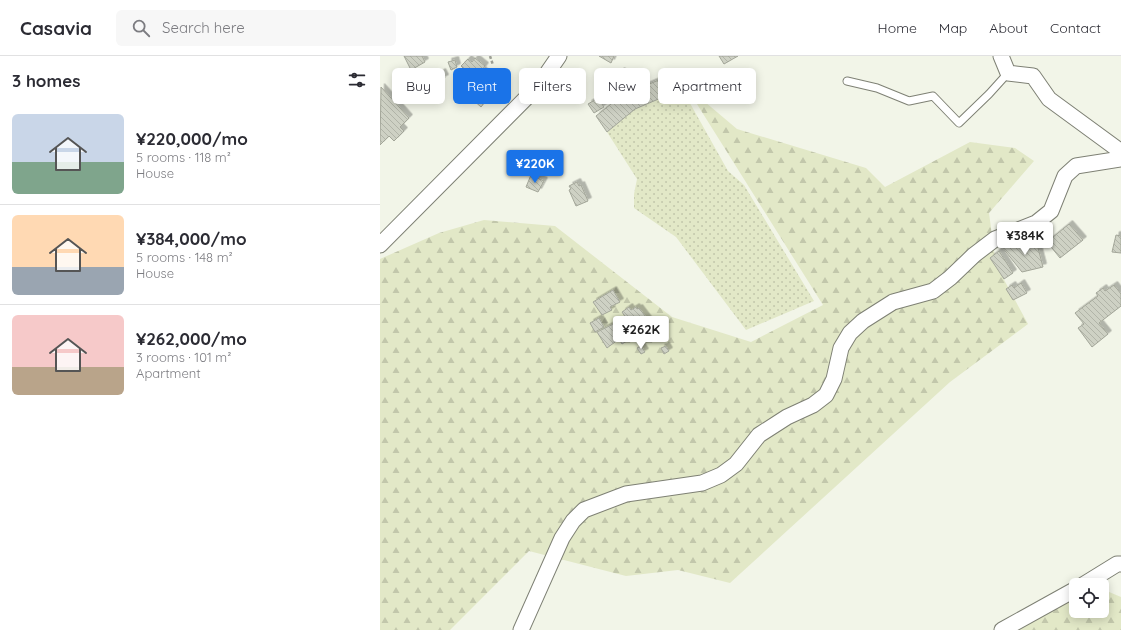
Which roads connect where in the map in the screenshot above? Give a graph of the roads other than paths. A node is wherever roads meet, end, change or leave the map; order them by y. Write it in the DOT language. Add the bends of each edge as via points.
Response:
graph roads {
  1 [pos="559,56"];
  2 [pos="1001,56"];
  3 [pos="1008,73"];
  4 [pos="847,81"];
  5 [pos="1120,155"];
  6 [pos="380,245"];
  7 [pos="1121,564"];
  8 [pos="1094,578"];
  9 [pos="1069,593"];
  10 [pos="521,630"];
  11 [pos="1002,630"];
  1 -- 6 [label="street" via="539,84"];
  2 -- 3 [label="street"];
  3 -- 4 [label="lane" via="959,123 933,96 909,101 876,88"];
  3 -- 5 [label="street" via="1033,76 1049,99"];
  5 -- 10 [label="street" via="1076,166 1065,176 1051,211 1036,223 995,239 933,291 893,302 863,321 850,333 841,348 834,379 826,394 813,405 787,417 759,435 736,464 721,475 702,483 626,494 584,510 572,521 562,538"];
  7 -- 8 [label="street"];
  9 -- 11 [label="street"];
}
